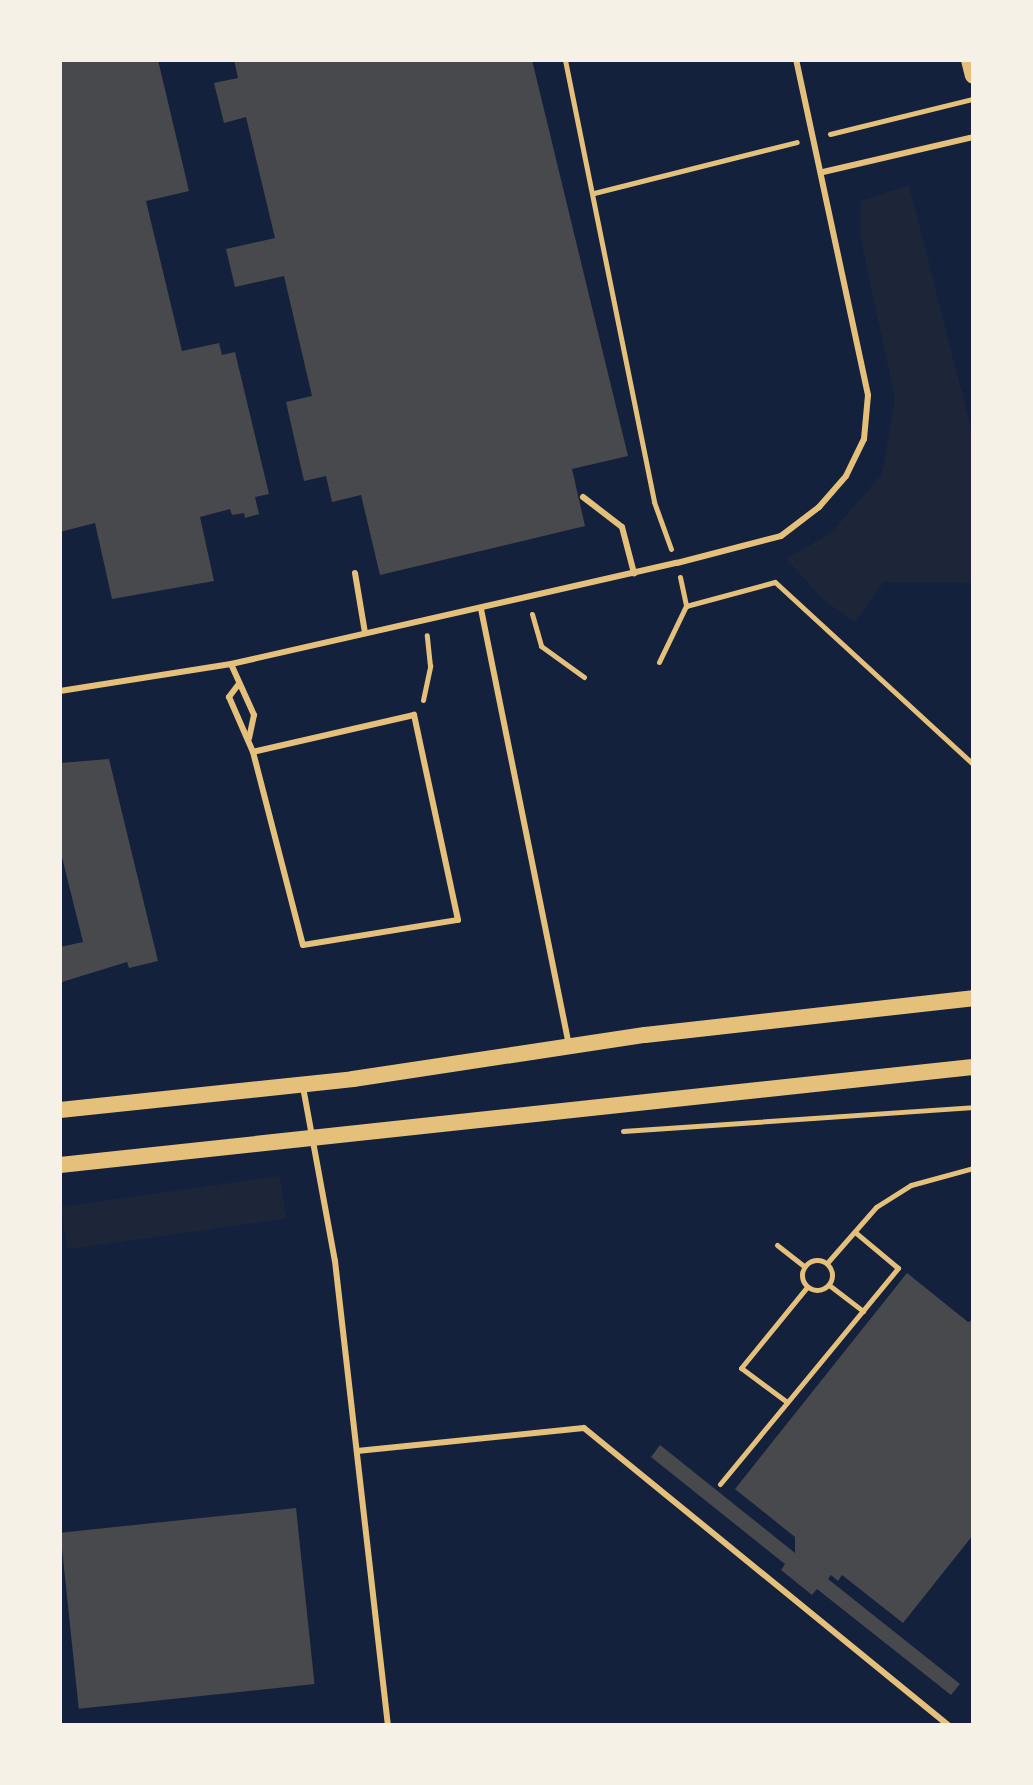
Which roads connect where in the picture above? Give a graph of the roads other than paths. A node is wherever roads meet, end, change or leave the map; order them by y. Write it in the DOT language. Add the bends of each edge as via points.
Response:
graph roads {
  1 [pos="796,60"];
  2 [pos="969,60"];
  3 [pos="973,76"];
  4 [pos="973,137"];
  5 [pos="823,172"];
  6 [pos="583,497"];
  7 [pos="355,573"];
  8 [pos="634,573"];
  9 [pos="481,609"];
  10 [pos="365,633"];
  11 [pos="231,664"];
  12 [pos="238,685"];
  13 [pos="60,691"];
  14 [pos="249,738"];
  15 [pos="253,752"];
  16 [pos="973,998"];
  17 [pos="570,1049"];
  18 [pos="973,1067"];
  19 [pos="302,1085"];
  20 [pos="60,1110"];
  21 [pos="315,1138"];
  22 [pos="60,1165"];
  23 [pos="357,1451"];
  24 [pos="388,1725"];
  25 [pos="948,1725"];
  1 -- 5 [label="lane"];
  2 -- 3 [label="main road"];
  4 -- 5 [label="lane"];
  5 -- 8 [label="lane" via="868,395 864,439 846,476 819,507 781,536"];
  6 -- 8 [label="lane" via="622,527"];
  7 -- 10 [label="lane"];
  8 -- 9 [label="lane"];
  9 -- 10 [label="lane"];
  9 -- 17 [label="lane" via="562,988"];
  10 -- 11 [label="lane"];
  11 -- 12 [label="lane"];
  11 -- 13 [label="lane"];
  12 -- 14 [label="lane" via="247,690 254,715"];
  12 -- 14 [label="lane" via="229,697 240,731"];
  14 -- 15 [label="lane"];
  15 -- 15 [label="lane" via="303,945 458,920 414,715"];
  16 -- 17 [label="main road" via="659,1033"];
  17 -- 19 [label="main road"];
  18 -- 21 [label="main road"];
  19 -- 20 [label="main road"];
  19 -- 21 [label="lane"];
  21 -- 22 [label="main road"];
  21 -- 23 [label="lane"];
  23 -- 24 [label="lane"];
  23 -- 25 [label="lane" via="584,1428"];
}
